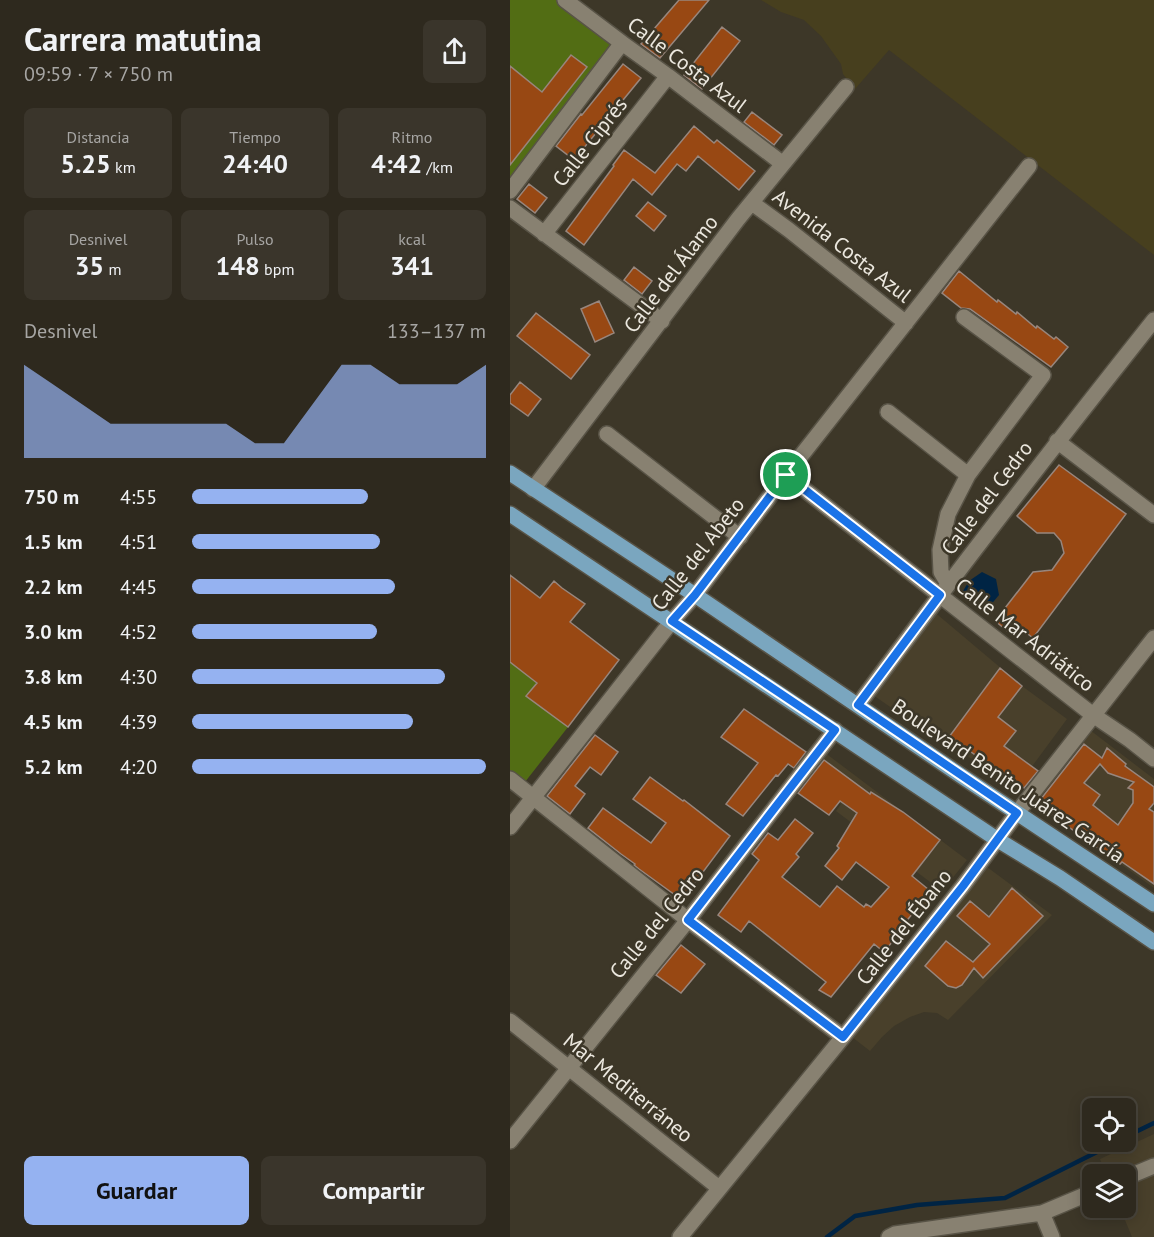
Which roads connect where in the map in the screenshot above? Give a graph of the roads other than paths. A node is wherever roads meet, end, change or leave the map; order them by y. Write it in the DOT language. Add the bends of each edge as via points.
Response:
graph roads {
  1 [pos="565,0"];
  2 [pos="622,43"];
  3 [pos="668,75"];
  4 [pos="846,87"];
  5 [pos="783,164"];
  6 [pos="1029,166"];
  7 [pos="510,191"];
  8 [pos="752,203"];
  9 [pos="510,208"];
  10 [pos="544,234"];
  11 [pos="964,317"];
  12 [pos="1154,320"];
  13 [pos="662,321"];
  14 [pos="906,323"];
  15 [pos="888,412"];
  16 [pos="607,434"];
  17 [pos="1058,441"];
  18 [pos="510,473"];
  19 [pos="786,475"];
  20 [pos="968,475"];
  21 [pos="533,489"];
  22 [pos="510,514"];
  23 [pos="1154,515"];
  24 [pos="740,537"];
  25 [pos="944,589"];
  26 [pos="695,595"];
  27 [pos="672,621"];
  28 [pos="1154,638"];
  29 [pos="858,705"];
  30 [pos="1093,715"];
  31 [pos="835,730"];
  32 [pos="1154,759"];
  33 [pos="510,779"];
  34 [pos="534,798"];
  35 [pos="1017,813"];
  36 [pos="510,827"];
  37 [pos="998,840"];
  38 [pos="1154,904"];
  39 [pos="688,920"];
  40 [pos="1154,942"];
  41 [pos="510,1022"];
  42 [pos="843,1037"];
  43 [pos="568,1067"];
  44 [pos="510,1141"];
  45 [pos="1154,1166"];
  46 [pos="1136,1173"];
  47 [pos="719,1188"];
  48 [pos="1082,1196"];
  49 [pos="1042,1214"];
  50 [pos="680,1237"];
  51 [pos="888,1237"];
  52 [pos="1052,1237"];
  1 -- 2 [label="street, Calle Costa Azul"];
  2 -- 3 [label="street, Calle Costa Azul"];
  2 -- 7 [label="street"];
  3 -- 5 [label="street, Calle Costa Azul"];
  3 -- 10 [label="street, Calle Ciprés"];
  4 -- 5 [label="street, Calle del Álamo"];
  5 -- 8 [label="street, Calle del Álamo"];
  6 -- 14 [label="street, Calle del Abeto"];
  8 -- 13 [label="street, Calle del Álamo"];
  8 -- 14 [label="street, Avenida Costa Azul"];
  9 -- 10 [label="street"];
  10 -- 13 [label="street"];
  11 -- 20 [label="street" via="1043,375"];
  12 -- 17 [label="street, Calle del Cedro"];
  13 -- 21 [label="street, Calle del Álamo"];
  14 -- 19 [label="street, Calle del Abeto"];
  15 -- 20 [label="street"];
  16 -- 24 [label="street"];
  17 -- 23 [label="street"];
  17 -- 25 [label="street, Calle del Cedro"];
  18 -- 21 [label="main road, Boulevard Benito Juárez García"];
  19 -- 24 [label="street, Calle del Abeto"];
  19 -- 25 [label="street, Calle Mar Adriático"];
  20 -- 25 [label="street" via="948,514 940,550"];
  21 -- 26 [label="main road, Boulevard Benito Juárez García"];
  22 -- 27 [label="main road"];
  24 -- 26 [label="street, Calle del Abeto"];
  25 -- 29 [label="street, Calle del Cedro"];
  25 -- 30 [label="street, Calle Mar Adriático"];
  26 -- 27 [label="street, Calle del Abeto"];
  26 -- 29 [label="main road, Boulevard Benito Juárez García"];
  27 -- 31 [label="main road"];
  27 -- 34 [label="street, Calle del Abeto"];
  28 -- 30 [label="street, Calle del Ébano"];
  29 -- 35 [label="main road, Boulevard Benito Juárez García"];
  30 -- 32 [label="street, Calle Mar Adriático"];
  30 -- 35 [label="street, Calle del Ébano"];
  31 -- 37 [label="main road"];
  31 -- 39 [label="street, Calle del Cedro"];
  33 -- 34 [label="street"];
  34 -- 36 [label="street, Calle del Abeto"];
  34 -- 39 [label="street"];
  35 -- 37 [label="street, Calle del Ébano"];
  35 -- 38 [label="main road, Boulevard Benito Juárez García"];
  37 -- 40 [label="main road"];
  37 -- 42 [label="street, Calle del Ébano"];
  39 -- 42 [label="street"];
  39 -- 43 [label="street, Calle del Cedro"];
  41 -- 43 [label="street, Mar Mediterráneo"];
  42 -- 47 [label="street, Calle del Ébano"];
  43 -- 44 [label="street, Calle del Cedro"];
  43 -- 47 [label="street, Mar Mediterráneo"];
  45 -- 46 [label="street"];
  47 -- 50 [label="street, Calle del Ébano"];
  48 -- 49 [label="street"];
  49 -- 51 [label="street"];
  49 -- 52 [label="street"];
}
